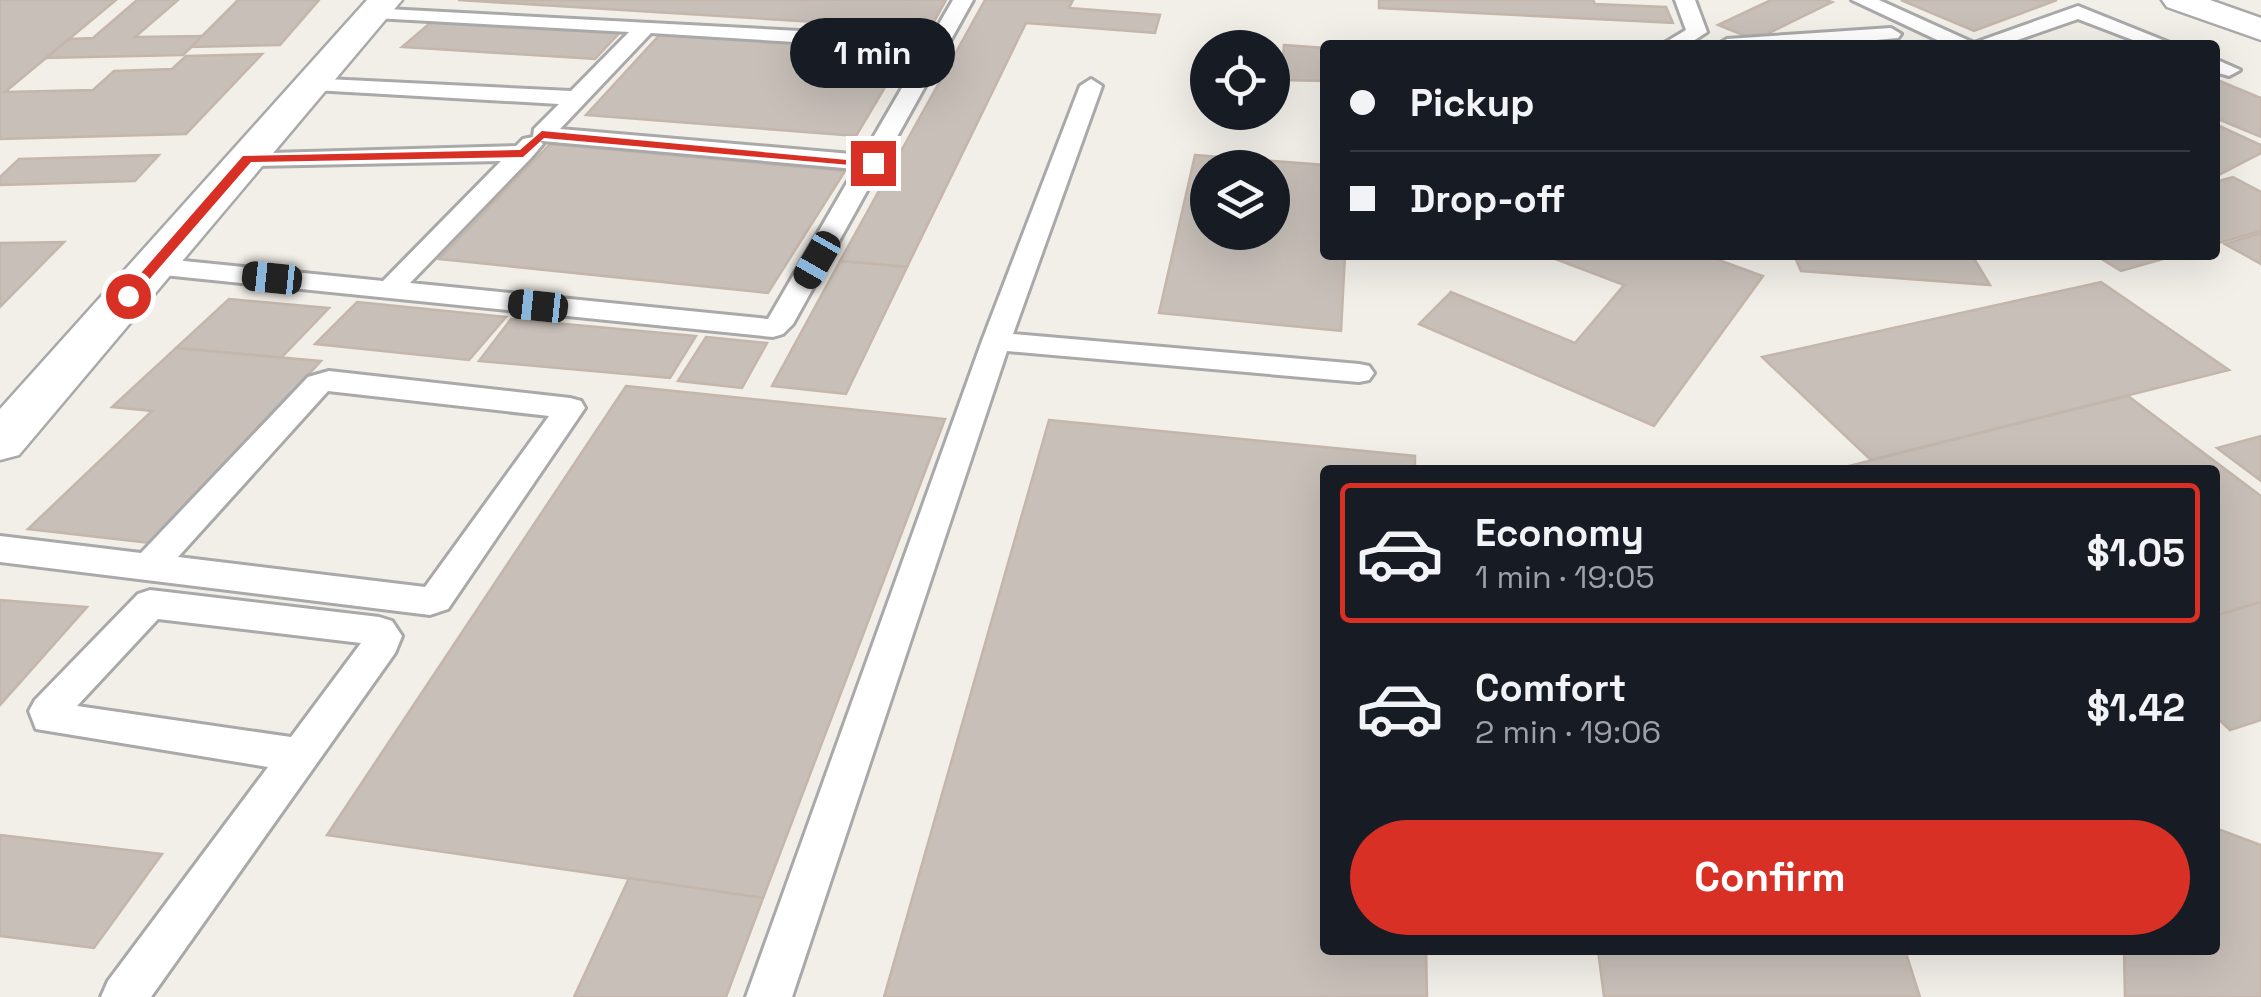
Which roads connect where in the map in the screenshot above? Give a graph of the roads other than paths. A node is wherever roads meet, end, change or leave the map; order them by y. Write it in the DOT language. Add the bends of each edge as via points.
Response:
graph roads {
  1 [pos="963,0"];
  2 [pos="1685,0"];
  3 [pos="1862,0"];
  4 [pos="2179,0"];
  5 [pos="380,6"];
  6 [pos="1918,24"];
  7 [pos="646,26"];
  8 [pos="2261,30"];
  9 [pos="1681,40"];
  10 [pos="1895,40"];
  11 [pos="1955,40"];
  12 [pos="1997,40"];
  13 [pos="2152,40"];
  14 [pos="938,45"];
  15 [pos="314,83"];
  16 [pos="1091,86"];
  17 [pos="576,98"];
  18 [pos="542,134"];
  19 [pos="523,153"];
  20 [pos="248,159"];
  21 [pos="873,163"];
  22 [pos="154,266"];
  23 [pos="389,290"];
  24 [pos="996,341"];
  25 [pos="1359,373"];
  26 [pos="0,442"];
  27 [pos="0,549"];
  28 [pos="149,567"];
  29 [pos="300,755"];
  30 [pos="124,997"];
  31 [pos="769,997"];
  1 -- 14 [label="lane"];
  2 -- 9 [label="lane" via="1698,32"];
  3 -- 6 [label="lane"];
  4 -- 8 [label="street"];
  5 -- 7 [label="lane"];
  5 -- 15 [label="street"];
  6 -- 10 [label="lane"];
  6 -- 11 [label="lane"];
  7 -- 14 [label="lane"];
  7 -- 17 [label="lane"];
  12 -- 13 [label="lane" via="2078,12"];
  14 -- 21 [label="lane"];
  15 -- 17 [label="lane"];
  15 -- 20 [label="street"];
  16 -- 24 [label="lane"];
  17 -- 18 [label="lane"];
  18 -- 19 [label="lane"];
  18 -- 21 [label="lane"];
  19 -- 20 [label="lane"];
  19 -- 23 [label="lane"];
  20 -- 22 [label="street"];
  21 -- 23 [label="lane" via="772,328"];
  22 -- 23 [label="lane"];
  22 -- 26 [label="street"];
  24 -- 25 [label="lane"];
  24 -- 31 [label="lane"];
  27 -- 28 [label="lane"];
  28 -- 28 [label="lane" via="318,384 570,408 436,599"];
  29 -- 29 [label="lane" via="382,643 379,631 150,604 46,715"];
  29 -- 30 [label="lane"];
}
